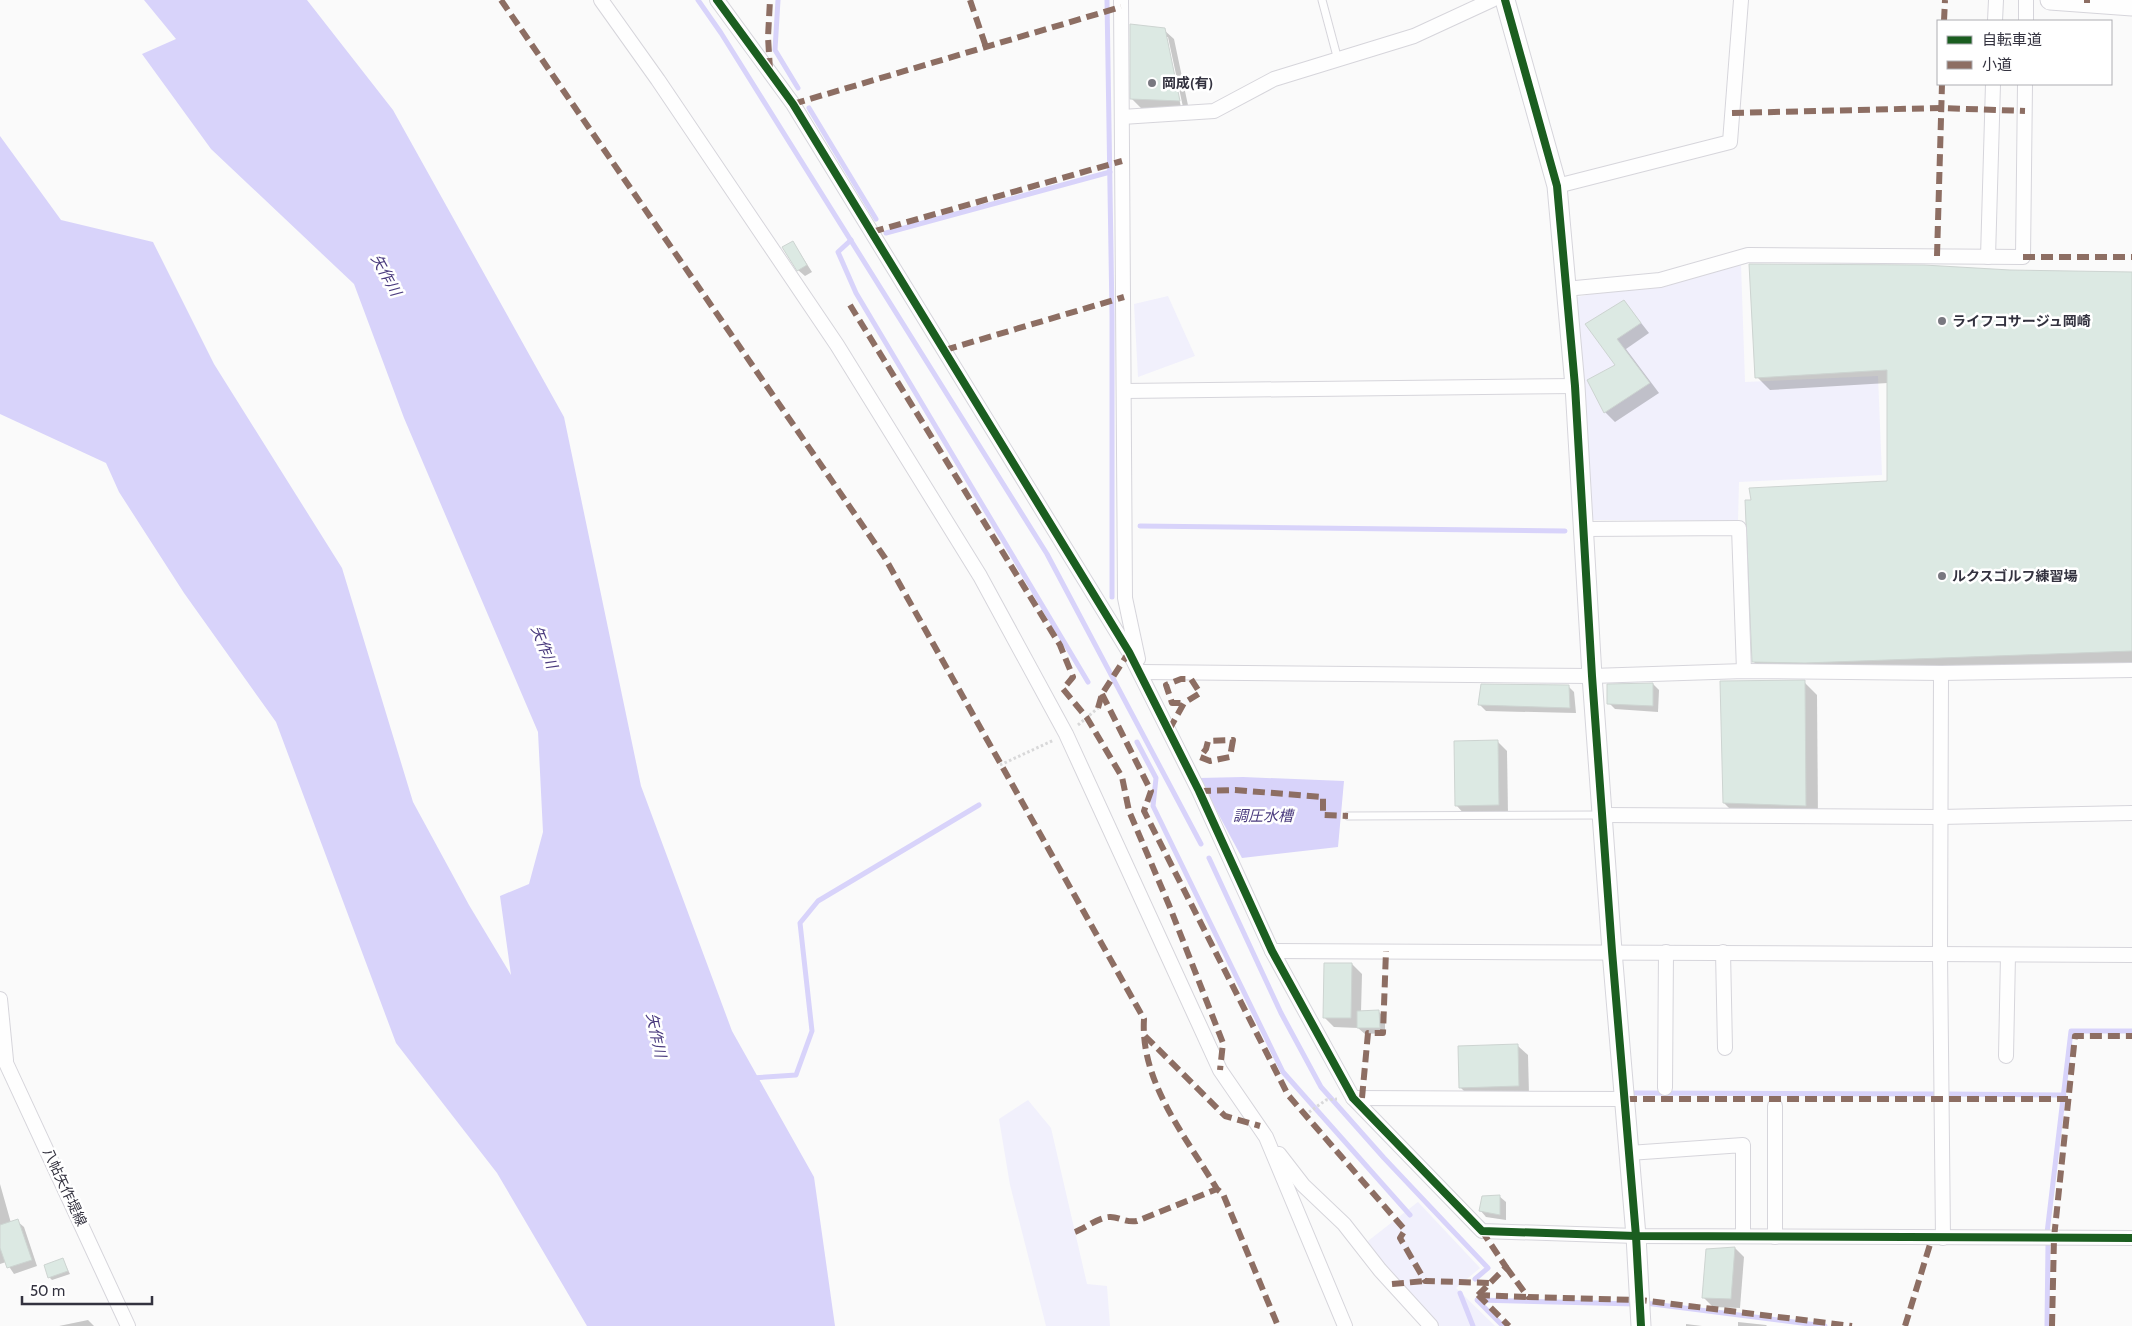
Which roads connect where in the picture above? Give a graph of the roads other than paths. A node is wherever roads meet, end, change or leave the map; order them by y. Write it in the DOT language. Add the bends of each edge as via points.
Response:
graph roads {
  1 [pos="601,0"];
  2 [pos="717,0"];
  3 [pos="1121,0"];
  4 [pos="1322,0"];
  5 [pos="1492,0"];
  6 [pos="1505,0"];
  7 [pos="1741,0"];
  8 [pos="1996,0"];
  9 [pos="2026,0"];
  10 [pos="2050,0"];
  11 [pos="2132,6"];
  12 [pos="1995,20"];
  13 [pos="2026,20"];
  14 [pos="1338,60"];
  15 [pos="1994,85"];
  16 [pos="2025,85"];
  17 [pos="1122,117"];
  18 [pos="1557,186"];
  19 [pos="1988,257"];
  20 [pos="1565,289"];
  21 [pos="1575,386"];
  22 [pos="1125,391"];
  23 [pos="1584,529"];
  24 [pos="2132,670"];
  25 [pos="1744,671"];
  26 [pos="1140,672"];
  27 [pos="1941,673"];
  28 [pos="1592,676"];
  29 [pos="2132,813"];
  30 [pos="1602,815"];
  31 [pos="1348,816"];
  32 [pos="1940,817"];
  33 [pos="1272,951"];
  34 [pos="1612,951"];
  35 [pos="1666,952"];
  36 [pos="1723,952"];
  37 [pos="1940,954"];
  38 [pos="2132,954"];
  39 [pos="2008,955"];
  40 [pos="0,1000"];
  41 [pos="1725,1048"];
  42 [pos="0,1050"];
  43 [pos="2006,1056"];
  44 [pos="6,1063"];
  45 [pos="1665,1088"];
  46 [pos="1346,1098"];
  47 [pos="1624,1099"];
  48 [pos="1775,1106"];
  49 [pos="1266,1137"];
  50 [pos="1629,1153"];
  51 [pos="1636,1236"];
  52 [pos="1743,1236"];
  53 [pos="1775,1236"];
  54 [pos="1943,1238"];
  55 [pos="2132,1238"];
  56 [pos="128,1326"];
  57 [pos="1345,1326"];
  58 [pos="1430,1326"];
  59 [pos="1641,1326"];
  1 -- 49 [label="street" via="837,345 980,576 1066,734 1220,1070"];
  2 -- 26 [label="street" via="793,104"];
  3 -- 17 [label="street"];
  4 -- 14 [label="lane"];
  5 -- 14 [label="street" via="1414,36"];
  6 -- 18 [label="street"];
  7 -- 18 [label="street" via="1730,142"];
  8 -- 12 [label="street"];
  9 -- 13 [label="street"];
  10 -- 11 [label="street"];
  14 -- 17 [label="street" via="1274,79 1214,111"];
  15 -- 19 [label="street"];
  16 -- 19 [label="street" via="2023,257"];
  17 -- 22 [label="street"];
  18 -- 20 [label="street"];
  19 -- 20 [label="street" via="1748,255 1660,280"];
  20 -- 21 [label="street"];
  21 -- 22 [label="street"];
  21 -- 23 [label="street"];
  22 -- 26 [label="street" via="1124,598"];
  23 -- 25 [label="street" via="1739,528"];
  23 -- 28 [label="street"];
  24 -- 27 [label="street"];
  25 -- 27 [label="street"];
  25 -- 28 [label="street"];
  26 -- 28 [label="street"];
  26 -- 33 [label="street"];
  27 -- 32 [label="street"];
  28 -- 30 [label="street"];
  29 -- 32 [label="street"];
  30 -- 31 [label="lane"];
  30 -- 32 [label="street"];
  30 -- 34 [label="street"];
  32 -- 37 [label="street"];
  33 -- 34 [label="street"];
  33 -- 46 [label="street"];
  34 -- 35 [label="street"];
  34 -- 47 [label="street"];
  35 -- 36 [label="street"];
  35 -- 45 [label="street"];
  36 -- 37 [label="street"];
  36 -- 41 [label="street"];
  37 -- 39 [label="street"];
  37 -- 54 [label="street"];
  38 -- 39 [label="street"];
  39 -- 43 [label="street"];
  40 -- 44 [label="street"];
  42 -- 44 [label="street, 八帖矢作堤線"];
  44 -- 56 [label="street, 八帖矢作堤線"];
  46 -- 47 [label="street"];
  46 -- 51 [label="street" via="1482,1232"];
  47 -- 50 [label="street"];
  48 -- 53 [label="street"];
  49 -- 57 [label="street"];
  49 -- 58 [label="street" via="1303,1185 1344,1224"];
  50 -- 51 [label="street"];
  50 -- 52 [label="street" via="1743,1145"];
  51 -- 52 [label="street"];
  51 -- 59 [label="street"];
  52 -- 53 [label="street"];
  53 -- 54 [label="street"];
  54 -- 55 [label="street"];
}
